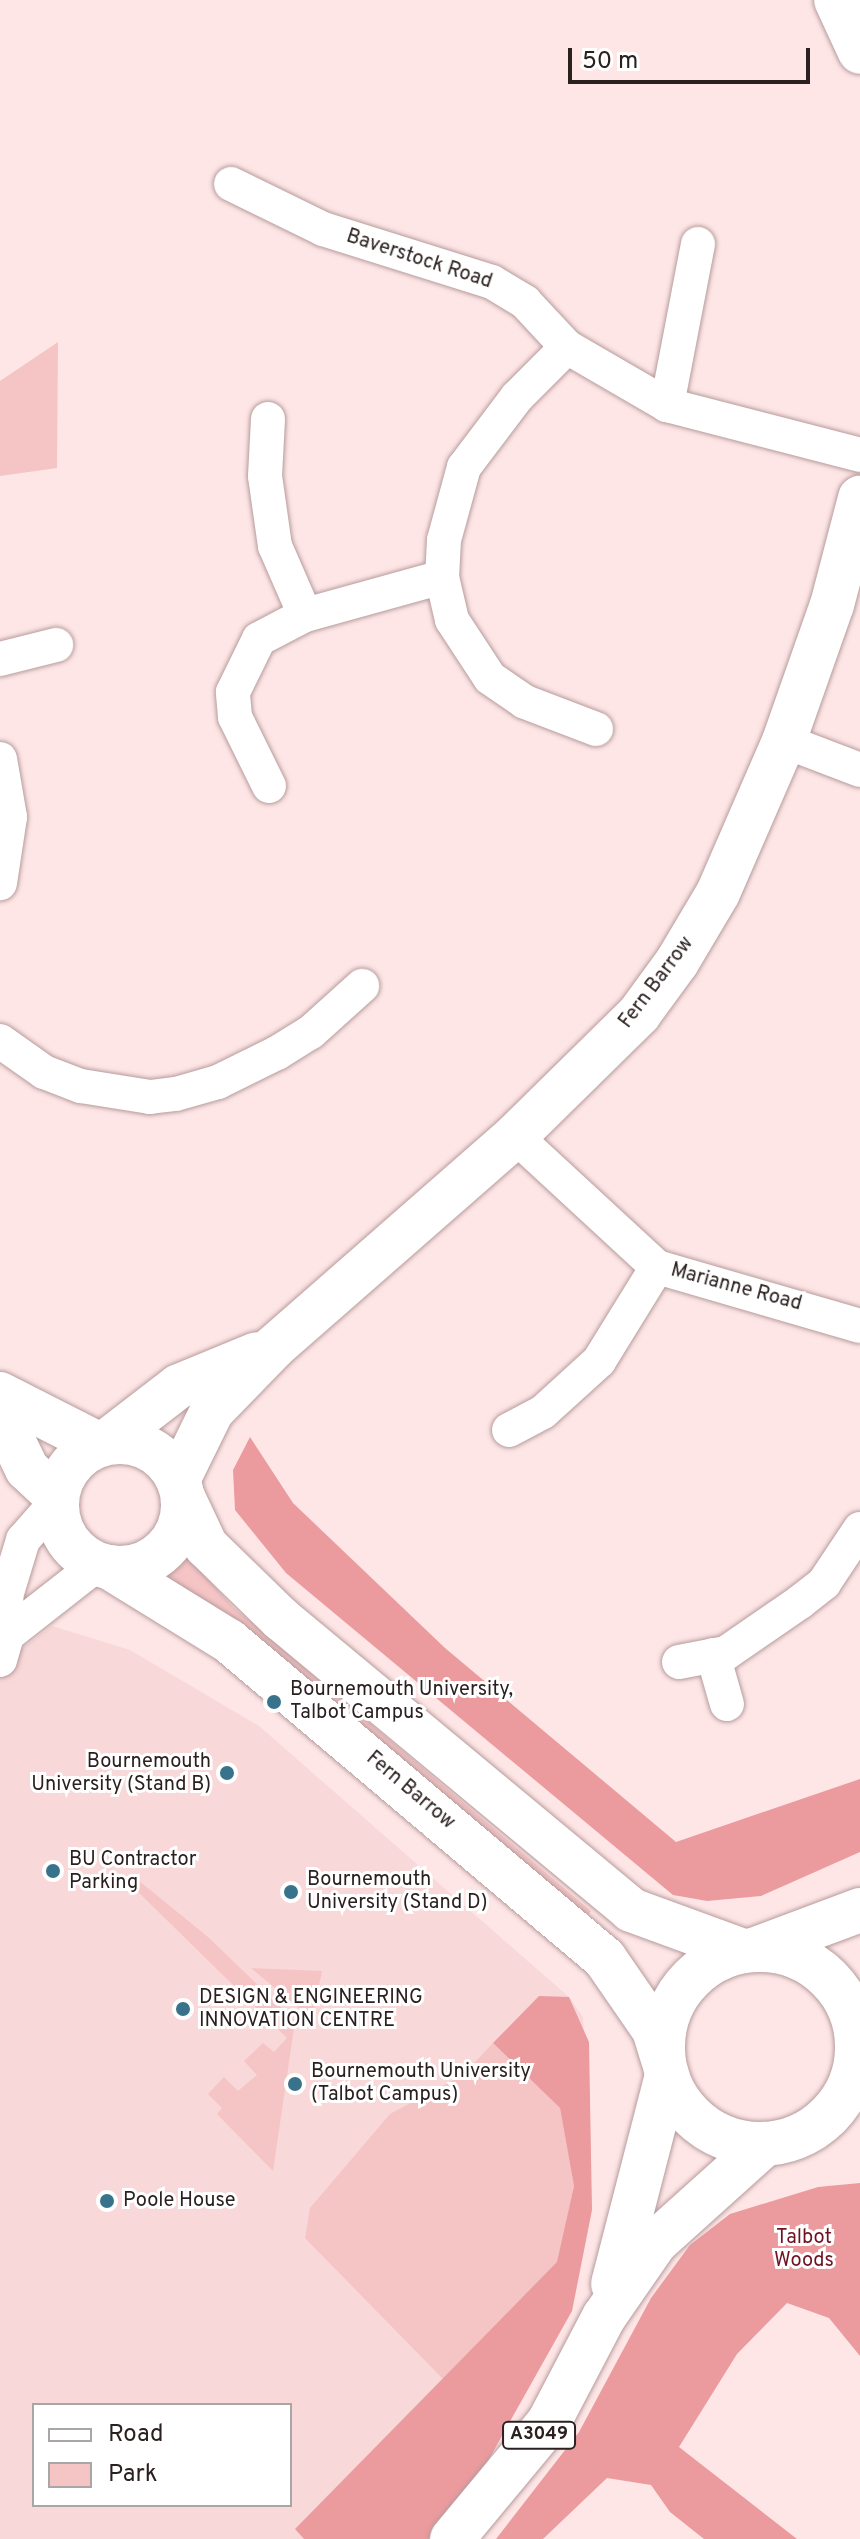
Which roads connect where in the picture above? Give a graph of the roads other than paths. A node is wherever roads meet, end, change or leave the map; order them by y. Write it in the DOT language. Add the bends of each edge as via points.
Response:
graph roads {
  1 [pos="836,0"];
  2 [pos="860,52"];
  3 [pos="231,184"];
  4 [pos="698,244"];
  5 [pos="567,347"];
  6 [pos="667,405"];
  7 [pos="268,419"];
  8 [pos="860,455"];
  9 [pos="860,498"];
  10 [pos="442,577"];
  11 [pos="305,615"];
  12 [pos="56,645"];
  13 [pos="0,659"];
  14 [pos="596,729"];
  15 [pos="784,741"];
  16 [pos="0,759"];
  17 [pos="860,770"];
  18 [pos="269,786"];
  19 [pos="0,883"];
  20 [pos="362,986"];
  21 [pos="0,1041"];
  22 [pos="515,1136"];
  23 [pos="657,1267"];
  24 [pos="860,1326"];
  25 [pos="274,1347"];
  26 [pos="0,1394"];
  27 [pos="0,1413"];
  28 [pos="509,1430"];
  29 [pos="103,1444"];
  30 [pos="180,1488"];
  31 [pos="57,1499"];
  32 [pos="860,1529"];
  33 [pos="103,1566"];
  34 [pos="4,1648"];
  35 [pos="713,1655"];
  36 [pos="679,1662"];
  37 [pos="727,1704"];
  38 [pos="860,1910"];
  39 [pos="748,1951"];
  40 [pos="858,2029"];
  41 [pos="665,2068"];
  42 [pos="765,2144"];
  43 [pos="604,2317"];
  44 [pos="452,2539"];
  1 -- 2 [label="street"];
  3 -- 5 [label="street, Baverstock Road" via="323,229 492,282 525,302"];
  4 -- 6 [label="street"];
  5 -- 6 [label="street, Baverstock Road"];
  5 -- 10 [label="street" via="517,397 464,467 444,540"];
  6 -- 8 [label="street, Baverstock Road"];
  7 -- 11 [label="street" via="265,476 275,546"];
  9 -- 15 [label="street, Fern Barrow" via="832,605"];
  10 -- 11 [label="street"];
  10 -- 14 [label="street" via="452,620 490,678 525,702"];
  11 -- 18 [label="street" via="259,639 233,692 235,717"];
  12 -- 13 [label="street"];
  15 -- 17 [label="street"];
  15 -- 22 [label="street, Fern Barrow" via="718,893 677,962 639,1014"];
  16 -- 19 [label="street" via="10,817"];
  20 -- 21 [label="street" via="311,1032 251,1067 163,1096 128,1095 59,1079"];
  22 -- 23 [label="street, Marianne Road"];
  22 -- 25 [label="street, Fern Barrow"];
  23 -- 24 [label="street, Marianne Road"];
  23 -- 28 [label="street" via="599,1361 543,1412"];
  25 -- 29 [label="street, Fern Barrow" via="179,1386"];
  25 -- 30 [label="street, Fern Barrow" via="212,1411"];
  26 -- 29 [label="street"];
  27 -- 31 [label="street" via="27,1469"];
  29 -- 30 [label="street" via="151,1449"];
  29 -- 31 [label="street, Fern Barrow" via="72,1464"];
  30 -- 33 [label="street, Fern Barrow" via="177,1532 162,1552 135,1567"];
  30 -- 39 [label="street" via="206,1546 281,1619 631,1910"];
  31 -- 33 [label="street, Fern Barrow" via="67,1540"];
  31 -- 34 [label="street" via="23,1540 6,1596"];
  32 -- 35 [label="street" via="824,1583 726,1653"];
  33 -- 34 [label="street"];
  33 -- 41 [label="street, Fern Barrow" via="229,1641 605,1959 654,2030"];
  35 -- 36 [label="street"];
  35 -- 37 [label="street"];
  38 -- 39 [label="street"];
  39 -- 40 [label="street" via="790,1955 821,1971 847,2004"];
  39 -- 41 [label="street" via="713,1962 681,1990 665,2027"];
  40 -- 42 [label="street" via="853,2072 838,2105 801,2135"];
  41 -- 42 [label="street" via="679,2102 701,2125 732,2140"];
  41 -- 43 [label="street, A3049"];
  42 -- 43 [label="street, A3049" via="664,2234"];
  43 -- 44 [label="street, A3049" via="549,2422"];
}
